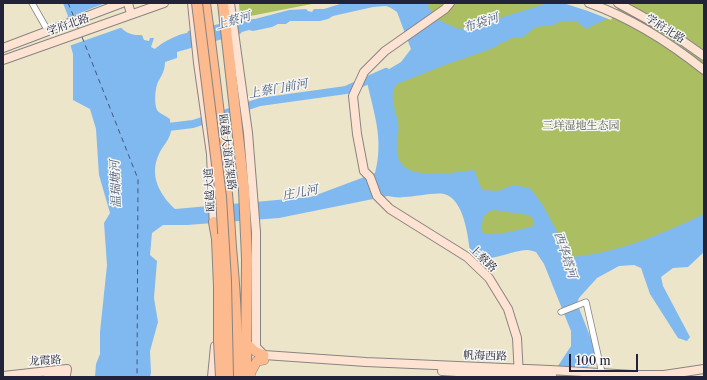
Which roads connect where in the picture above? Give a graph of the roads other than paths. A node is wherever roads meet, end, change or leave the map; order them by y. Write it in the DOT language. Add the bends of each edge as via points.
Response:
graph roads {
  1 [pos="32,3"];
  2 [pos="128,3"];
  3 [pos="164,3"];
  4 [pos="192,3"];
  5 [pos="198,3"];
  6 [pos="205,3"];
  7 [pos="223,3"];
  8 [pos="230,3"];
  9 [pos="450,3"];
  10 [pos="589,3"];
  11 [pos="121,4"];
  12 [pos="620,4"];
  13 [pos="128,16"];
  14 [pos="48,31"];
  15 [pos="3,48"];
  16 [pos="704,56"];
  17 [pos="3,60"];
  18 [pos="704,70"];
  19 [pos="249,199"];
  20 [pos="218,201"];
  21 [pos="250,219"];
  22 [pos="219,222"];
  23 [pos="214,259"];
  24 [pos="222,281"];
  25 [pos="560,312"];
  26 [pos="247,344"];
  27 [pos="264,357"];
  28 [pos="704,369"];
  29 [pos="519,374"];
  30 [pos="586,374"];
  31 [pos="601,375"];
  32 [pos="704,375"];
  33 [pos="3,376"];
  34 [pos="48,377"];
  35 [pos="212,377"];
  36 [pos="222,377"];
  37 [pos="228,377"];
  38 [pos="236,377"];
  39 [pos="246,377"];
  40 [pos="250,377"];
  41 [pos="686,377"];
  1 -- 14 [label="street"];
  2 -- 13 [label="street"];
  3 -- 13 [label="street, 学府北路"];
  4 -- 20 [label="street"];
  5 -- 20 [label="highway, 瓯越大道, bridge" via="214,101 222,177"];
  5 -- 37 [label="highway, 瓯越大道高架路, bridge" via="221,198"];
  6 -- 38 [label="highway, 瓯越大道高架路" via="221,122 228,199 234,281"];
  7 -- 19 [label="highway" via="236,119"];
  8 -- 19 [label="street" via="248,134"];
  9 -- 29 [label="street, 上蔡路" via="386,51 364,72 353,96 357,134 364,170 370,177 377,196 390,209 467,257 489,278 508,309 517,338"];
  10 -- 18 [label="street, 学府北路" via="660,38"];
  11 -- 14 [label="street"];
  12 -- 16 [label="street, 学府北路" via="667,30"];
  13 -- 17 [label="street, 学府北路"];
  14 -- 15 [label="street"];
  19 -- 21 [label="highway"];
  20 -- 22 [label="highway, 瓯越大道, bridge"];
  21 -- 26 [label="highway" via="247,259"];
  21 -- 27 [label="street" via="256,347"];
  22 -- 23 [label="street"];
  22 -- 24 [label="highway, 瓯越大道"];
  22 -- 36 [label="highway, bridge" via="217,239"];
  23 -- 24 [label="street"];
  23 -- 35 [label="street" via="215,359"];
  24 -- 36 [label="highway, 瓯越大道"];
  25 -- 31 [label="street" via="586,302"];
  26 -- 27 [label="main road"];
  26 -- 39 [label="highway"];
  27 -- 29 [label="street, 帆海西路" via="389,363"];
  27 -- 40 [label="main road" via="257,361"];
  28 -- 31 [label="street, 帆海西路" via="664,374"];
  29 -- 30 [label="street, 帆海西路"];
  30 -- 31 [label="street, 帆海西路"];
  32 -- 41 [label="street"];
  33 -- 34 [label="street, 龙霞路" via="67,369 66,375"];
}
